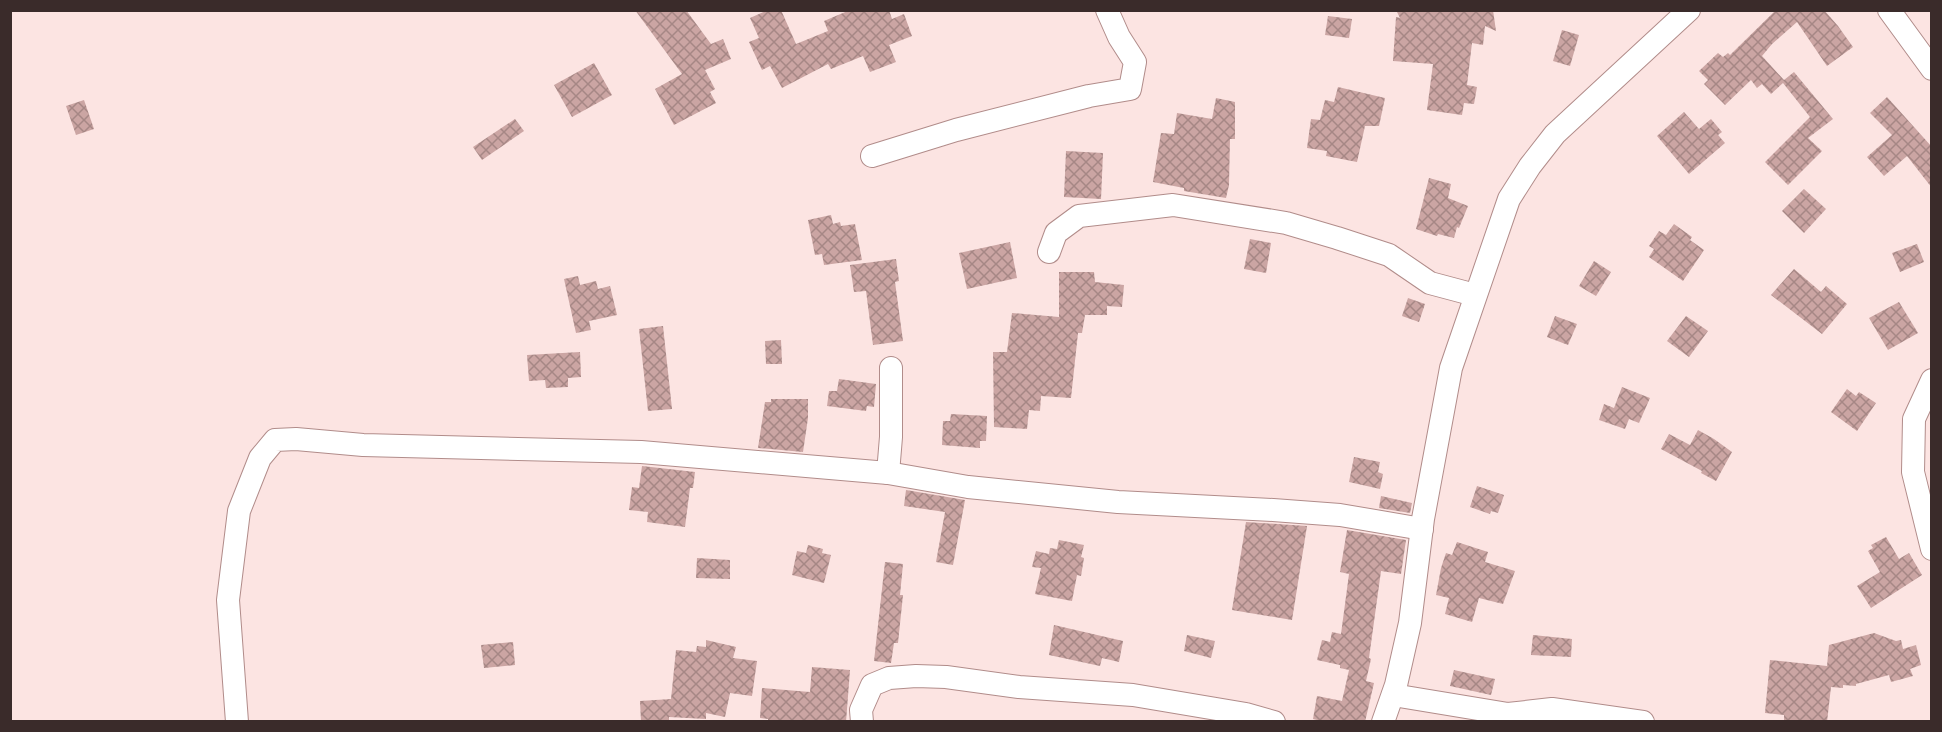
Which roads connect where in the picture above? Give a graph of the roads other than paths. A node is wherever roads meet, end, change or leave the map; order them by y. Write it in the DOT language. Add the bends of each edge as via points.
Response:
graph roads {
  1 [pos="1107,10"];
  2 [pos="1689,10"];
  3 [pos="1889,10"];
  4 [pos="1932,69"];
  5 [pos="872,156"];
  6 [pos="1049,252"];
  7 [pos="1475,295"];
  8 [pos="891,368"];
  9 [pos="1932,380"];
  10 [pos="888,472"];
  11 [pos="1422,530"];
  12 [pos="1932,549"];
  13 [pos="1393,695"];
  14 [pos="237,722"];
  15 [pos="862,722"];
  16 [pos="1274,722"];
  17 [pos="1383,722"];
  18 [pos="1643,722"];
  1 -- 5 [label="street" via="1135,62 1130,89 956,130"];
  2 -- 7 [label="street" via="1583,106 1530,166 1509,200"];
  3 -- 4 [label="street"];
  6 -- 7 [label="street" via="1056,233 1079,216 1173,205 1286,223 1337,238 1389,255 1430,283"];
  7 -- 11 [label="street" via="1451,368"];
  8 -- 10 [label="street"];
  9 -- 12 [label="street" via="1914,419 1913,472"];
  10 -- 11 [label="street" via="968,487 1118,502 1340,515"];
  10 -- 14 [label="street" via="641,452 275,440 260,458 238,511 228,600"];
  11 -- 13 [label="street" via="1410,623"];
  13 -- 17 [label="street"];
  13 -- 18 [label="street" via="1508,714 1552,709"];
  15 -- 16 [label="street" via="861,710 872,685 889,678 916,676 1133,695"];
}
